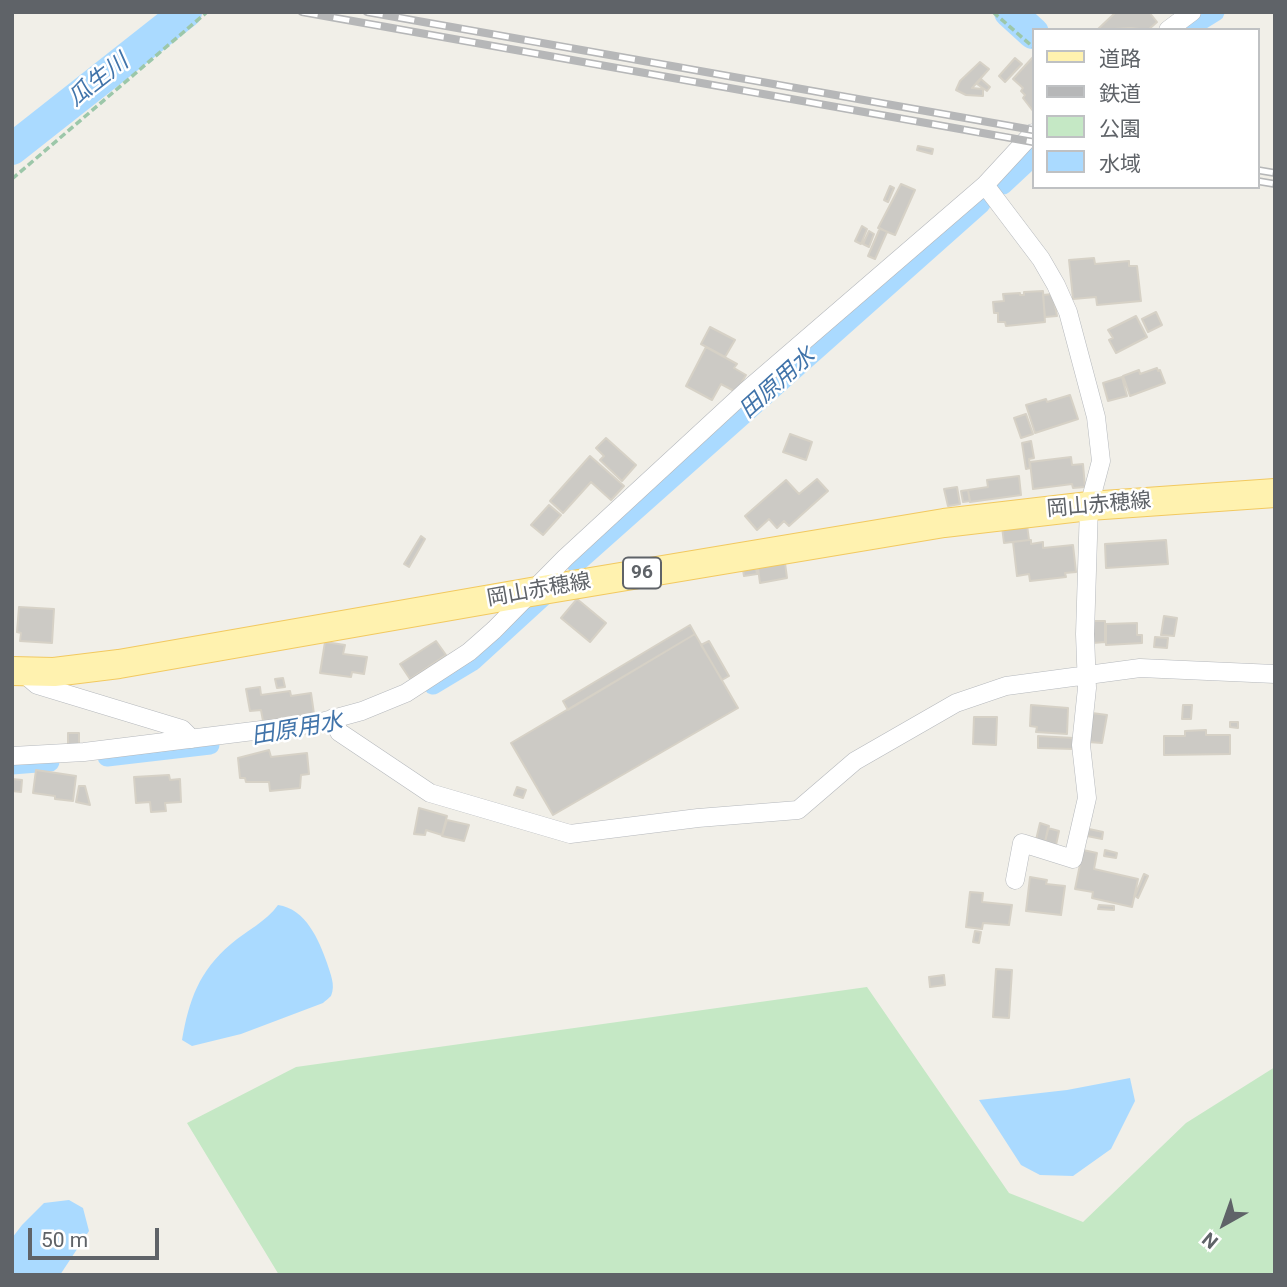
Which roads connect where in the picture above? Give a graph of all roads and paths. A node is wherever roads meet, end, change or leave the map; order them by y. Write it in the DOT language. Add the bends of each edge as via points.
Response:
graph roads {
  1 [pos="207,12"];
  2 [pos="993,12"];
  3 [pos="1192,12"];
  4 [pos="1171,28"];
  5 [pos="1032,46"];
  6 [pos="1032,134"];
  7 [pos="12,179"];
  8 [pos="985,185"];
  9 [pos="1275,493"];
  10 [pos="1089,506"];
  11 [pos="531,592"];
  12 [pos="18,672"];
  13 [pos="1275,674"];
  14 [pos="1087,676"];
  15 [pos="336,724"];
  16 [pos="192,738"];
  17 [pos="12,756"];
  18 [pos="1014,880"];
  1 -- 7 [label="path"];
  2 -- 5 [label="path"];
  3 -- 4 [label="street"];
  6 -- 8 [label="street"];
  8 -- 10 [label="street" via="1041,259 1068,312 1099,439 1101,461"];
  8 -- 11 [label="street" via="746,391"];
  9 -- 10 [label="main road, 岡山赤穂線 / 96"];
  10 -- 11 [label="main road, 岡山赤穂線 / 96" via="944,523"];
  10 -- 14 [label="street"];
  11 -- 12 [label="main road, 岡山赤穂線 / 96" via="119,664"];
  11 -- 15 [label="street" via="469,652 406,693"];
  12 -- 16 [label="street" via="37,685 182,729"];
  13 -- 14 [label="street" via="1140,668"];
  14 -- 15 [label="street" via="1006,686 956,703 855,761 798,810 570,834 430,793"];
  14 -- 18 [label="street" via="1081,745 1087,798 1073,859 1022,843"];
  15 -- 16 [label="street"];
  16 -- 17 [label="street"];
}
